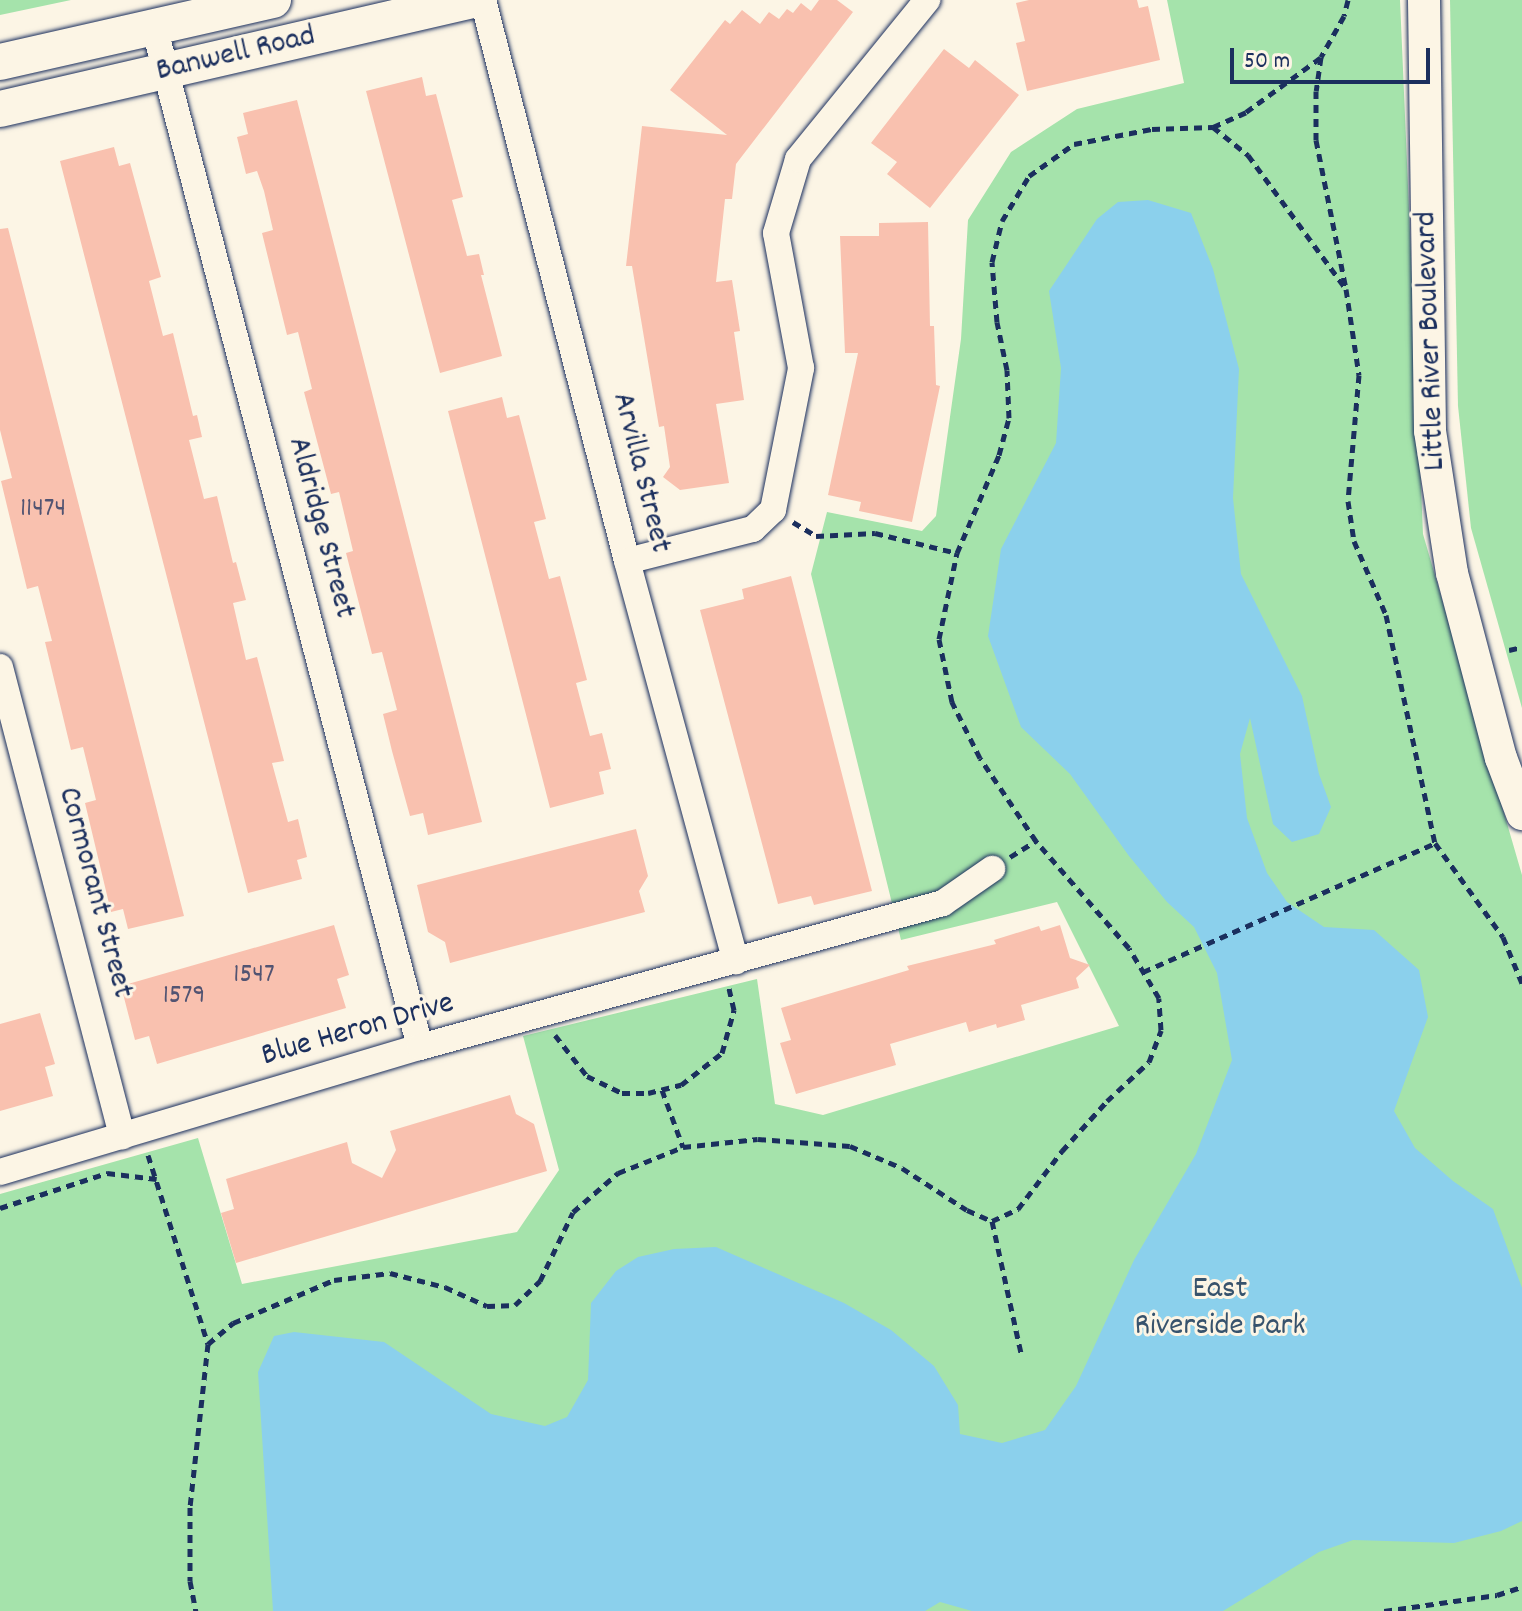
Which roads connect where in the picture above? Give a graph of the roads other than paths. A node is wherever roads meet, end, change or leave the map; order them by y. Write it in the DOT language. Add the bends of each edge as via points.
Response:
graph roads {
  1 [pos="273,0"];
  2 [pos="471,0"];
  3 [pos="483,0"];
  4 [pos="927,0"];
  5 [pos="1424,0"];
  6 [pos="154,26"];
  7 [pos="0,62"];
  8 [pos="166,71"];
  9 [pos="0,109"];
  10 [pos="627,561"];
  11 [pos="0,667"];
  12 [pos="1522,814"];
  13 [pos="992,869"];
  14 [pos="730,963"];
  15 [pos="420,1047"];
  16 [pos="122,1136"];
  17 [pos="0,1172"];
  1 -- 6 [label="main road, Banwell Road"];
  2 -- 8 [label="main road, Banwell Road"];
  3 -- 10 [label="street, Arvilla Street"];
  4 -- 10 [label="street" via="798,159 776,233 801,368 773,510 753,529"];
  5 -- 12 [label="street, Little River Boulevard" via="1430,431 1452,573 1501,758"];
  6 -- 7 [label="main road, Banwell Road"];
  6 -- 8 [label="street, Aldridge Street"];
  8 -- 9 [label="main road, Banwell Road"];
  8 -- 15 [label="street, Aldridge Street"];
  10 -- 14 [label="street, Arvilla Street"];
  11 -- 16 [label="street, Cormorant Street"];
  13 -- 14 [label="street, Blue Heron Drive" via="943,903"];
  14 -- 15 [label="street, Blue Heron Drive"];
  15 -- 16 [label="street, Blue Heron Drive"];
  16 -- 17 [label="street, Blue Heron Drive"];
}
